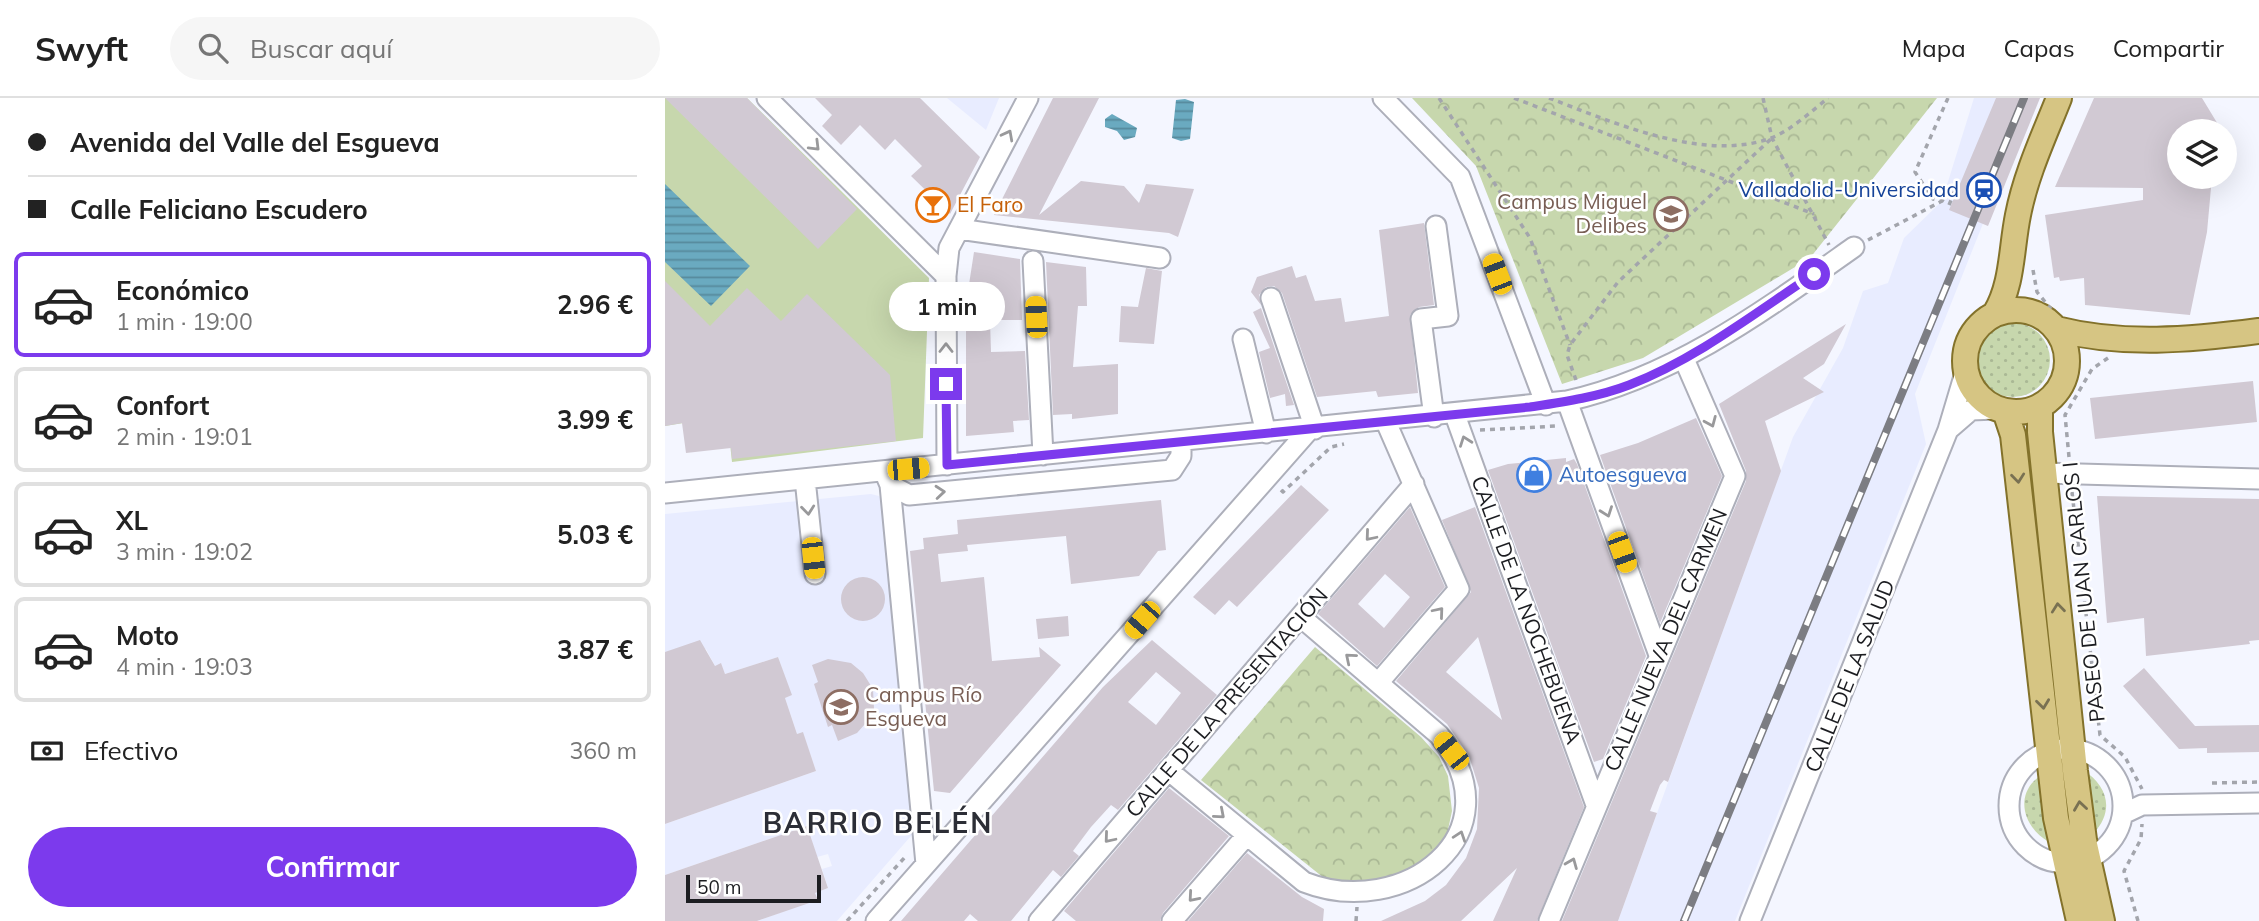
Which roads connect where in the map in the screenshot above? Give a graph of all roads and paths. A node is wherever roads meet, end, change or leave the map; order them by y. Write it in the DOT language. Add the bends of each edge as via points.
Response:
graph roads {
  1 [pos="767,98"];
  2 [pos="1028,98"];
  3 [pos="1383,98"];
  4 [pos="1439,98"];
  5 [pos="1514,98"];
  6 [pos="1549,98"];
  7 [pos="1763,98"];
  8 [pos="1828,98"];
  9 [pos="1948,98"];
  10 [pos="2059,98"];
  11 [pos="1772,138"];
  12 [pos="1729,179"];
  13 [pos="1943,201"];
  14 [pos="1949,205"];
  15 [pos="1814,214"];
  16 [pos="1436,226"];
  17 [pos="959,229"];
  18 [pos="1854,247"];
  19 [pos="2023,257"];
  20 [pos="1160,258"];
  21 [pos="1836,260"];
  22 [pos="1033,261"];
  23 [pos="946,276"];
  24 [pos="1271,298"];
  25 [pos="1995,314"];
  26 [pos="2050,319"];
  27 [pos="2259,331"];
  28 [pos="1243,339"];
  29 [pos="2108,340"];
  30 [pos="1570,345"];
  31 [pos="1684,359"];
  32 [pos="2066,372"];
  33 [pos="1965,373"];
  34 [pos="1573,395"];
  35 [pos="1546,405"];
  36 [pos="2040,407"];
  37 [pos="2000,410"];
  38 [pos="1455,415"];
  39 [pos="1434,417"];
  40 [pos="1386,422"];
  41 [pos="1570,425"];
  42 [pos="1313,429"];
  43 [pos="1948,430"];
  44 [pos="1474,431"];
  45 [pos="1266,433"];
  46 [pos="1181,442"];
  47 [pos="1354,442"];
  48 [pos="1075,452"];
  49 [pos="1043,455"];
  50 [pos="947,465"];
  51 [pos="2044,473"];
  52 [pos="2070,474"];
  53 [pos="887,478"];
  54 [pos="805,479"];
  55 [pos="2259,479"];
  56 [pos="1079,480"];
  57 [pos="1414,484"];
  58 [pos="1283,492"];
  59 [pos="665,493"];
  60 [pos="814,573"];
  61 [pos="1302,618"];
  62 [pos="1659,655"];
  63 [pos="1379,682"];
  64 [pos="2061,750"];
  65 [pos="1168,770"];
  66 [pos="2122,791"];
  67 [pos="2259,803"];
  68 [pos="1596,805"];
  69 [pos="2142,805"];
  70 [pos="2123,814"];
  71 [pos="1246,836"];
  72 [pos="2077,861"];
  73 [pos="926,864"];
  74 [pos="1357,913"];
  75 [pos="1049,918"];
  76 [pos="876,921"];
  77 [pos="1172,921"];
  78 [pos="1549,921"];
  79 [pos="1750,921"];
  80 [pos="2079,921"];
  81 [pos="2102,921"];
  82 [pos="2138,921"];
  1 -- 23 [label="street, one-way"];
  17 -- 2 [label="street, one-way"];
  3 -- 35 [label="street" via="1460,177"];
  4 -- 30 [label="path" via="1530,238"];
  5 -- 12 [label="path"];
  6 -- 11 [label="path" via="1694,146"];
  7 -- 11 [label="path"];
  8 -- 11 [label="path"];
  9 -- 13 [label="path" via="1915,172 1933,200"];
  10 -- 19 [label="main road" via="2031,166 2018,214"];
  11 -- 12 [label="path"];
  11 -- 15 [label="path"];
  12 -- 15 [label="path"];
  12 -- 30 [label="path" via="1618,282"];
  13 -- 14 [label="path" via="1951,186 1956,188"];
  13 -- 18 [label="path"];
  15 -- 21 [label="path"];
  16 -- 39 [label="street" via="1448,316 1421,319"];
  17 -- 20 [label="street"];
  17 -- 23 [label="street" via="949,248"];
  18 -- 21 [label="street"];
  19 -- 25 [label="main road"];
  19 -- 26 [label="path"];
  19 -- 26 [label="main road" via="2022,290"];
  21 -- 31 [label="street"];
  22 -- 49 [label="street"];
  50 -- 23 [label="street, one-way"];
  24 -- 42 [label="street"];
  25 -- 26 [label="main road" via="2019,310"];
  25 -- 33 [label="main road" via="1972,334 1965,353"];
  26 -- 29 [label="main road"];
  26 -- 32 [label="main road" via="2064,345"];
  27 -- 29 [label="main road" via="2186,340"];
  28 -- 45 [label="street"];
  29 -- 32 [label="main road"];
  29 -- 52 [label="path, PASEO DE JUAN CARLOS I" via="2108,359 2092,369 2065,415"];
  30 -- 34 [label="path" via="1567,355"];
  31 -- 34 [label="street" via="1615,390"];
  31 -- 62 [label="street, CALLE NUEVA DEL CARMEN, one-way" via="1735,476"];
  32 -- 36 [label="main road" via="2057,392"];
  33 -- 37 [label="main road" via="1981,400"];
  33 -- 43 [label="street, CALLE DE LA SALUD"];
  34 -- 35 [label="street"];
  34 -- 62 [label="street, one-way"];
  35 -- 38 [label="street"];
  36 -- 37 [label="main road" via="2022,412"];
  36 -- 51 [label="main road, PASEO DE JUAN CARLOS I"];
  37 -- 43 [label="street" via="1971,410"];
  37 -- 64 [label="main road, PASEO DE JUAN CARLOS I, one-way" via="2013,435"];
  38 -- 39 [label="street"];
  68 -- 38 [label="street, CALLE DE LA NOCHEBUENA, one-way"];
  39 -- 40 [label="street"];
  40 -- 42 [label="street"];
  40 -- 57 [label="street"];
  41 -- 44 [label="path"];
  42 -- 45 [label="street"];
  42 -- 73 [label="street"];
  43 -- 79 [label="street, CALLE DE LA SALUD"];
  45 -- 46 [label="street"];
  46 -- 48 [label="street"];
  46 -- 56 [label="street" via="1181,456 1172,470"];
  47 -- 58 [label="path" via="1331,447"];
  48 -- 49 [label="street"];
  48 -- 56 [label="street"];
  49 -- 50 [label="street"];
  50 -- 53 [label="street"];
  51 -- 52 [label="street"];
  64 -- 51 [label="main road, PASEO DE JUAN CARLOS I, one-way"];
  52 -- 55 [label="street"];
  52 -- 69 [label="path, PASEO DE JUAN CARLOS I" via="2100,736 2125,757 2142,785"];
  53 -- 54 [label="street"];
  53 -- 56 [label="street, one-way" via="909,495"];
  53 -- 73 [label="street"];
  54 -- 59 [label="street"];
  54 -- 60 [label="street, one-way"];
  57 -- 61 [label="street, CALLE DE LA PRESENTACIÓN, one-way"];
  63 -- 57 [label="street, one-way" via="1458,589"];
  63 -- 61 [label="street, one-way"];
  61 -- 65 [label="street, CALLE DE LA PRESENTACIÓN"];
  62 -- 68 [label="street, CALLE NUEVA DEL CARMEN"];
  74 -- 63 [label="street, one-way" via="1408,897 1443,870 1455,851 1467,812 1466,789 1451,751"];
  64 -- 66 [label="street" via="2101,759"];
  64 -- 72 [label="main road, PASEO DE JUAN CARLOS I"];
  64 -- 72 [label="street" via="2026,764 2015,779 2008,803 2020,841 2047,861"];
  65 -- 71 [label="street, one-way"];
  65 -- 75 [label="street, CALLE DE LA PRESENTACIÓN, one-way"];
  66 -- 69 [label="street"];
  66 -- 70 [label="street"];
  67 -- 69 [label="street"];
  78 -- 68 [label="street, CALLE NUEVA DEL CARMEN, one-way"];
  69 -- 70 [label="street"];
  69 -- 82 [label="path, PASEO DE JUAN CARLOS I" via="2141,839 2124,871"];
  70 -- 72 [label="street" via="2111,842"];
  71 -- 74 [label="street" via="1319,894"];
  71 -- 77 [label="street, one-way"];
  72 -- 80 [label="main road, PASEO DE JUAN CARLOS I"];
  72 -- 81 [label="main road, PASEO DE JUAN CARLOS I"];
  73 -- 76 [label="street"];
}
